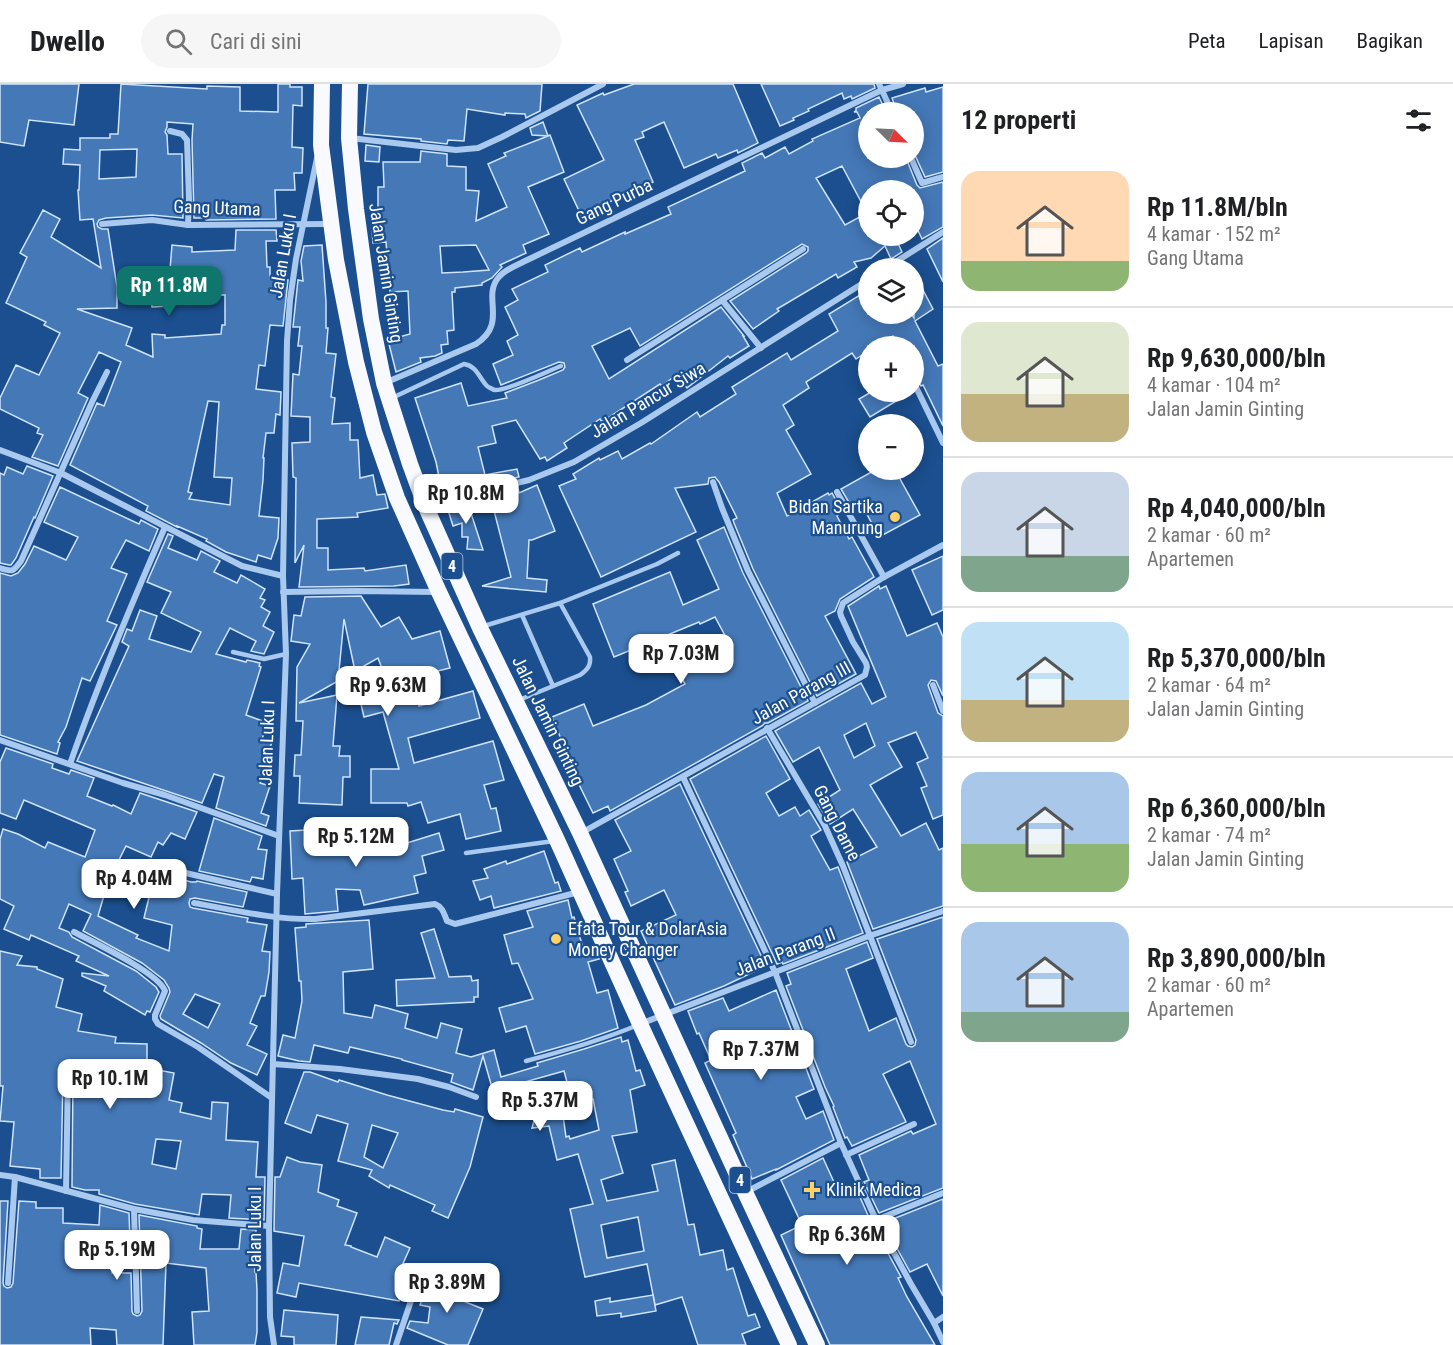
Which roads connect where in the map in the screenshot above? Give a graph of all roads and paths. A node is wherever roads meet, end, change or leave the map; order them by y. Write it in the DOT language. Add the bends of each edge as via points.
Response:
graph roads {
  1 [pos="322,84"];
  2 [pos="350,84"];
  3 [pos="603,84"];
  4 [pos="903,84"];
  5 [pos="881,87"];
  6 [pos="888,102"];
  7 [pos="170,131"];
  8 [pos="349,138"];
  9 [pos="321,145"];
  10 [pos="915,168"];
  11 [pos="943,177"];
  12 [pos="102,224"];
  13 [pos="303,224"];
  14 [pos="331,224"];
  15 [pos="188,225"];
  16 [pos="943,232"];
  17 [pos="803,249"];
  18 [pos="902,258"];
  19 [pos="858,286"];
  20 [pos="722,300"];
  21 [pos="760,348"];
  22 [pos="627,360"];
  23 [pos="561,366"];
  24 [pos="107,372"];
  25 [pos="384,383"];
  26 [pos="389,400"];
  27 [pos="923,402"];
  28 [pos="943,443"];
  29 [pos="0,450"];
  30 [pos="61,473"];
  31 [pos="713,482"];
  32 [pos="837,492"];
  33 [pos="425,505"];
  34 [pos="165,527"];
  35 [pos="943,545"];
  36 [pos="678,554"];
  37 [pos="0,568"];
  38 [pos="282,576"];
  39 [pos="884,577"];
  40 [pos="284,592"];
  41 [pos="439,592"];
  42 [pos="560,603"];
  43 [pos="522,615"];
  44 [pos="480,628"];
  45 [pos="233,652"];
  46 [pos="286,654"];
  47 [pos="933,685"];
  48 [pos="553,686"];
  49 [pos="516,701"];
  50 [pos="815,703"];
  51 [pos="943,711"];
  52 [pos="767,728"];
  53 [pos="0,740"];
  54 [pos="70,764"];
  55 [pos="683,777"];
  56 [pos="580,833"];
  57 [pos="279,836"];
  58 [pos="557,840"];
  59 [pos="466,853"];
  60 [pos="155,866"];
  61 [pos="580,892"];
  62 [pos="277,894"];
  63 [pos="194,903"];
  64 [pos="943,911"];
  65 [pos="277,917"];
  66 [pos="74,932"];
  67 [pos="869,936"];
  68 [pos="775,972"];
  69 [pos="664,1015"];
  70 [pos="640,1024"];
  71 [pos="911,1042"];
  72 [pos="526,1061"];
  73 [pos="273,1064"];
  74 [pos="68,1074"];
  75 [pos="476,1097"];
  76 [pos="272,1098"];
  77 [pos="914,1124"];
  78 [pos="841,1143"];
  79 [pos="846,1155"];
  80 [pos="0,1175"];
  81 [pos="15,1177"];
  82 [pos="66,1191"];
  83 [pos="745,1192"];
  84 [pos="943,1193"];
  85 [pos="134,1209"];
  86 [pos="876,1220"];
  87 [pos="269,1226"];
  88 [pos="8,1283"];
  89 [pos="414,1292"];
  90 [pos="137,1311"];
  91 [pos="943,1317"];
  92 [pos="934,1323"];
  93 [pos="943,1342"];
  94 [pos="274,1345"];
  95 [pos="396,1345"];
  96 [pos="789,1345"];
  97 [pos="817,1345"];
  1 -- 9 [label="highway, 4"];
  2 -- 8 [label="highway, Jalan Jamin Ginting / 4"];
  3 -- 8 [label="street" via="478,148 456,150"];
  4 -- 5 [label="street, Gang Purba"];
  5 -- 6 [label="street"];
  5 -- 25 [label="street, Gang Purba" via="505,272 493,287 494,317 484,339"];
  7 -- 15 [label="street" via="187,140"];
  8 -- 25 [label="highway, Jalan Jamin Ginting / 4" via="371,318"];
  9 -- 13 [label="street, Jalan Luku I"];
  9 -- 14 [label="highway, 4"];
  10 -- 11 [label="street" via="922,183"];
  12 -- 15 [label="street, Gang Utama" via="152,220"];
  13 -- 14 [label="street, Gang Utama"];
  13 -- 15 [label="street, Gang Utama"];
  13 -- 38 [label="street, Jalan Luku I" via="287,341"];
  14 -- 41 [label="highway, 4" via="356,362 374,432 397,498"];
  16 -- 18 [label="street"];
  17 -- 20 [label="street"];
  19 -- 21 [label="street, Jalan Pancur Siwa"];
  20 -- 21 [label="street"];
  20 -- 22 [label="street"];
  21 -- 33 [label="street, Jalan Pancur Siwa" via="574,462 529,480"];
  23 -- 26 [label="lane" via="495,390 487,387 475,369 464,364"];
  24 -- 30 [label="street"];
  25 -- 26 [label="highway, Jalan Jamin Ginting / 4"];
  26 -- 33 [label="highway, Jalan Jamin Ginting / 4"];
  27 -- 28 [label="street"];
  29 -- 30 [label="street"];
  30 -- 34 [label="street"];
  30 -- 37 [label="street" via="21,561 10,572"];
  31 -- 50 [label="street" via="748,571"];
  32 -- 39 [label="street"];
  33 -- 44 [label="highway, Jalan Jamin Ginting / 4"];
  34 -- 38 [label="street" via="243,566"];
  34 -- 54 [label="street" via="111,652"];
  35 -- 39 [label="street, Jalan Parang III"];
  36 -- 42 [label="lane"];
  38 -- 40 [label="street, Jalan Luku I"];
  39 -- 50 [label="street, Jalan Parang III" via="841,606 841,616 867,667 865,675"];
  40 -- 41 [label="street"];
  40 -- 46 [label="street, Jalan Luku I"];
  41 -- 58 [label="highway, 4"];
  42 -- 43 [label="lane"];
  42 -- 48 [label="lane" via="591,663 580,675"];
  43 -- 44 [label="lane"];
  43 -- 48 [label="lane"];
  44 -- 49 [label="highway, Jalan Jamin Ginting / 4"];
  45 -- 46 [label="lane" via="264,659"];
  46 -- 57 [label="street, Jalan Luku I"];
  47 -- 51 [label="street"];
  48 -- 49 [label="lane"];
  49 -- 56 [label="highway, Jalan Jamin Ginting / 4"];
  50 -- 52 [label="street, Jalan Parang III"];
  52 -- 55 [label="street, Jalan Parang III"];
  52 -- 67 [label="street, Gang Dame" via="825,826"];
  53 -- 54 [label="street"];
  54 -- 57 [label="street"];
  55 -- 56 [label="street, Jalan Parang III"];
  55 -- 68 [label="street"];
  56 -- 69 [label="highway, Jalan Jamin Ginting / 4"];
  57 -- 62 [label="street, Jalan Luku I"];
  58 -- 59 [label="lane"];
  58 -- 61 [label="highway, 4"];
  60 -- 62 [label="street"];
  61 -- 65 [label="street" via="455,924 447,921 435,904 315,919"];
  61 -- 70 [label="highway, 4"];
  62 -- 65 [label="street, Jalan Luku I"];
  63 -- 65 [label="street"];
  64 -- 67 [label="street, Jalan Parang II"];
  65 -- 73 [label="street, Jalan Luku I"];
  66 -- 76 [label="street" via="161,984 165,992 154,1019 158,1024"];
  67 -- 68 [label="street, Jalan Parang II"];
  67 -- 71 [label="street, Gang Dame"];
  68 -- 69 [label="street, Jalan Parang II"];
  68 -- 78 [label="street"];
  69 -- 70 [label="street, Jalan Parang II"];
  69 -- 83 [label="highway, Jalan Jamin Ginting / 4"];
  70 -- 72 [label="lane"];
  70 -- 96 [label="highway, 4"];
  73 -- 75 [label="street" via="418,1079"];
  73 -- 76 [label="street, Jalan Luku I"];
  74 -- 82 [label="street"];
  76 -- 87 [label="street, Jalan Luku I"];
  77 -- 79 [label="street"];
  78 -- 79 [label="street"];
  78 -- 83 [label="street"];
  79 -- 86 [label="street"];
  80 -- 81 [label="street"];
  81 -- 82 [label="street"];
  81 -- 88 [label="street"];
  82 -- 85 [label="street"];
  83 -- 97 [label="highway, Jalan Jamin Ginting / 4"];
  84 -- 86 [label="street"];
  85 -- 87 [label="street" via="193,1220"];
  85 -- 90 [label="street"];
  86 -- 92 [label="street"];
  87 -- 94 [label="street, Jalan Luku I"];
  89 -- 95 [label="street"];
  91 -- 92 [label="street"];
  92 -- 93 [label="street"];
}
